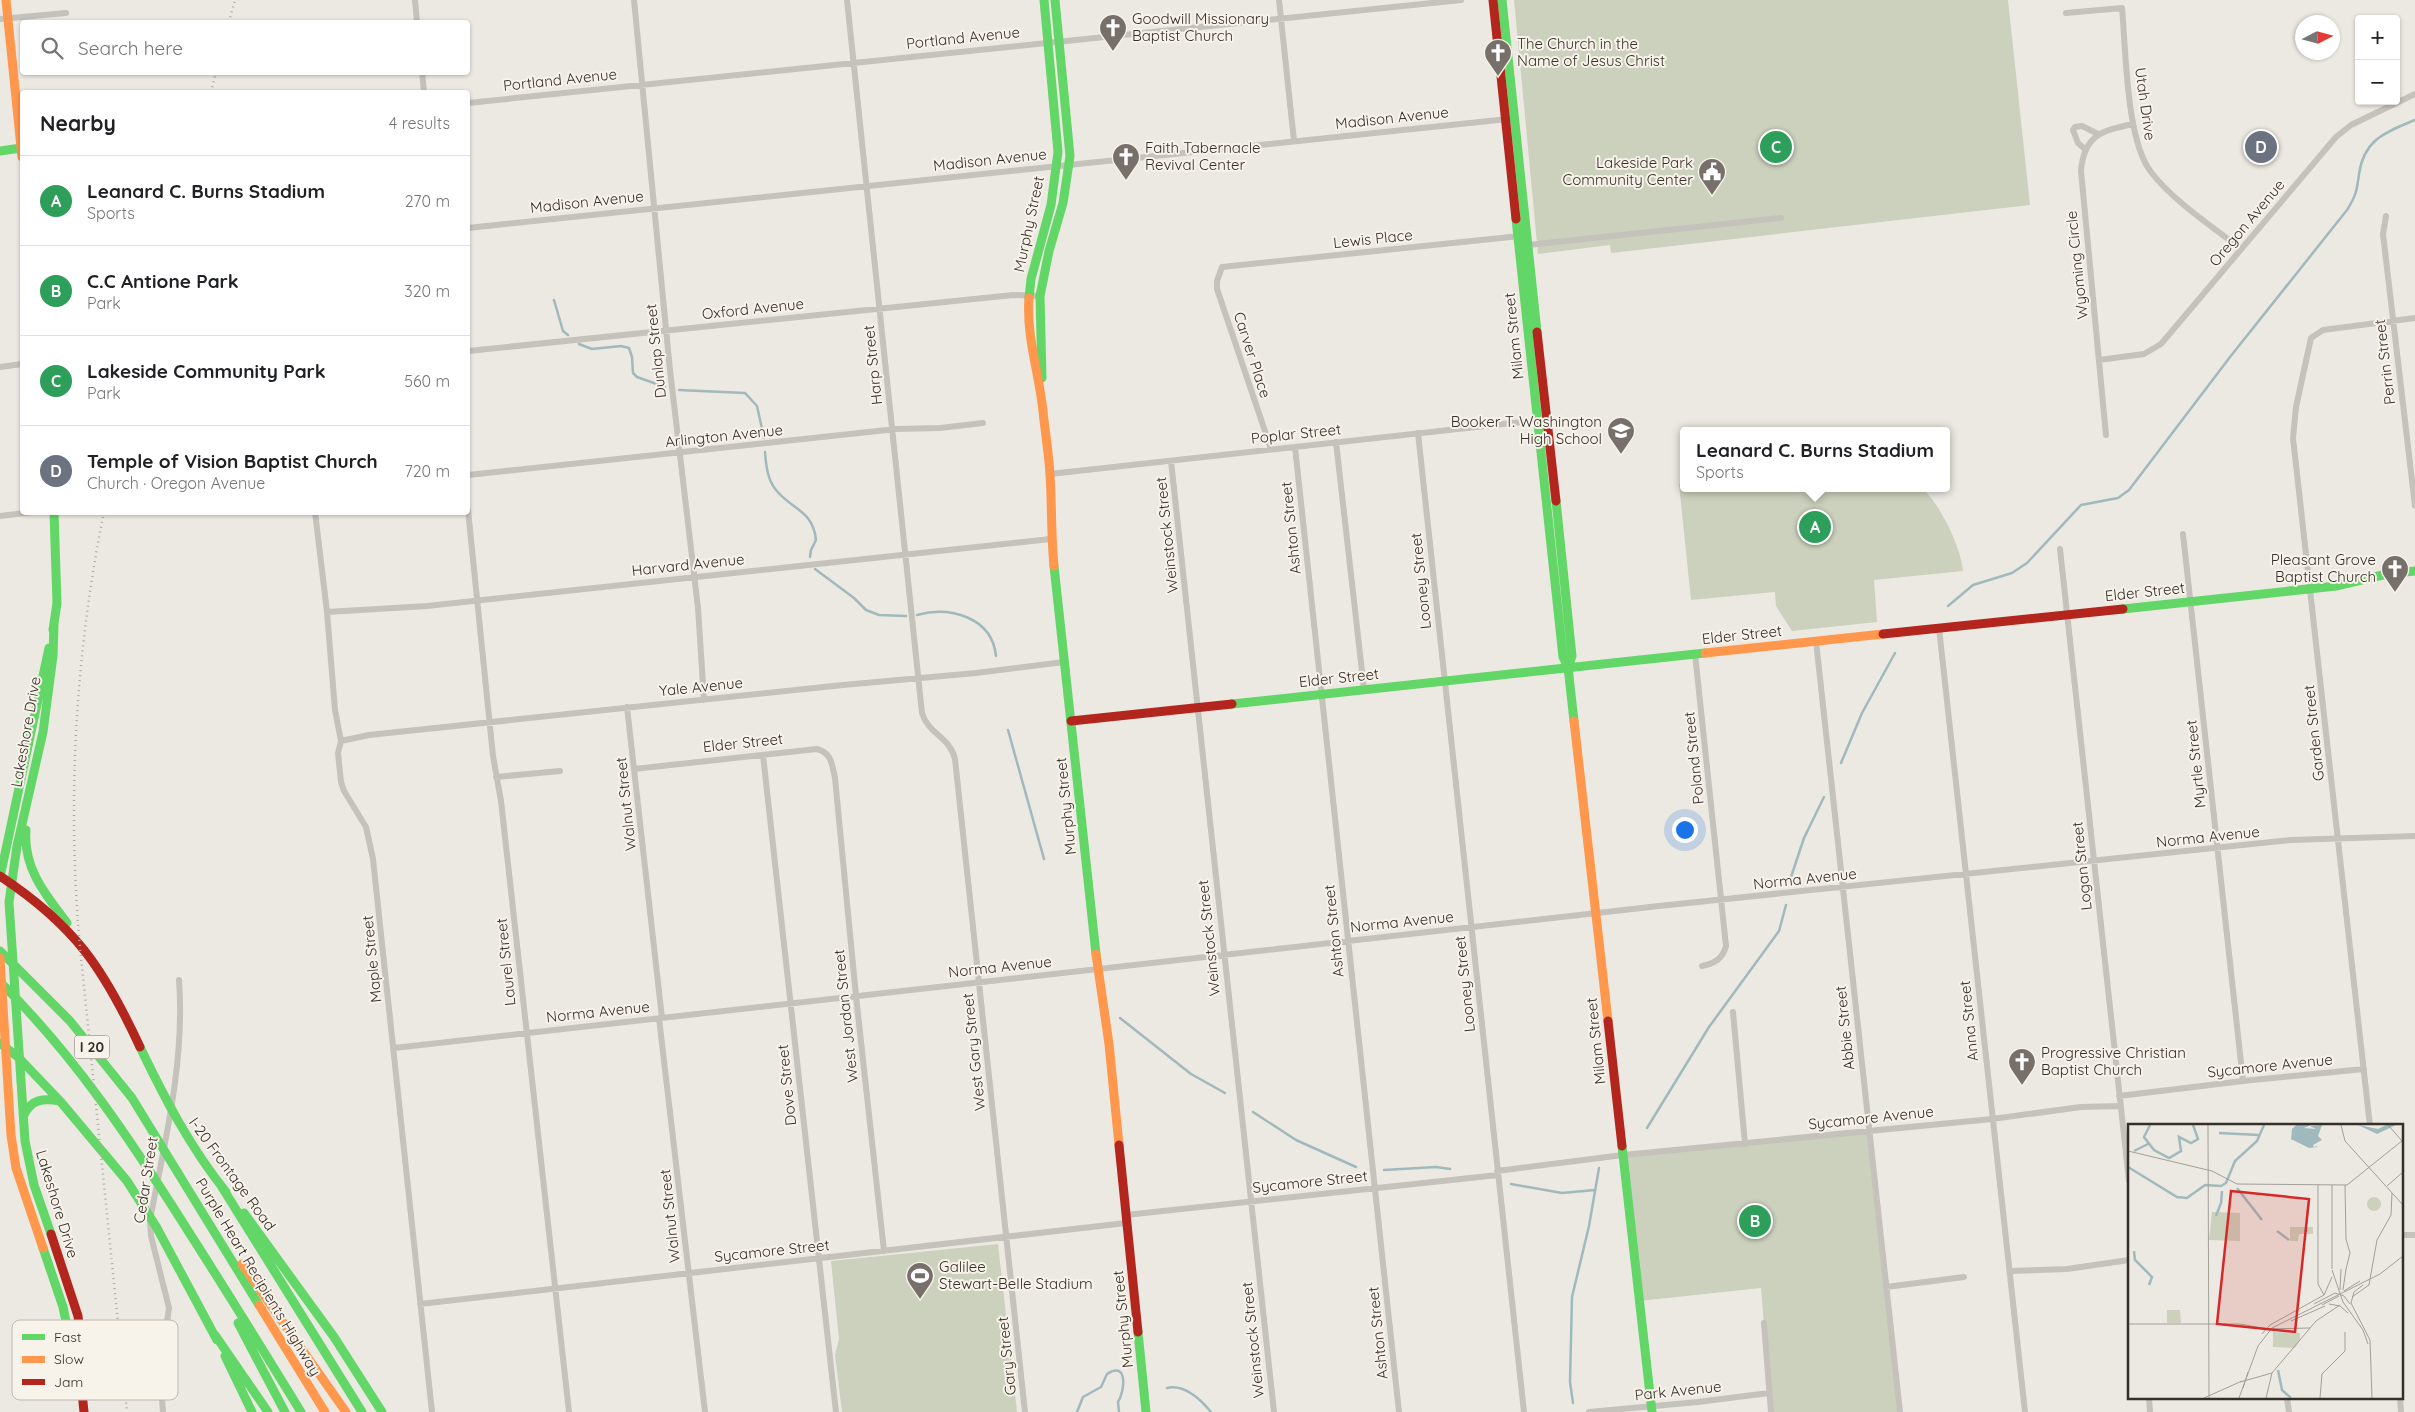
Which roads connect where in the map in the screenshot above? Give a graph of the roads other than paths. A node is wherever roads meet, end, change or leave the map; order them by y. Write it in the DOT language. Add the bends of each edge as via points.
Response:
graph roads {
  1 [pos="6,0"];
  2 [pos="415,0"];
  3 [pos="634,0"];
  4 [pos="847,0"];
  5 [pos="1044,0"];
  6 [pos="1055,0"];
  7 [pos="1279,0"];
  8 [pos="1461,0"];
  9 [pos="1493,0"];
  10 [pos="1502,0"];
  11 [pos="66,13"];
  12 [pos="2066,14"];
  13 [pos="4,18"];
  14 [pos="1281,19"];
  15 [pos="417,20"];
  16 [pos="1059,42"];
  17 [pos="1047,43"];
  18 [pos="853,64"];
  19 [pos="422,75"];
  20 [pos="642,86"];
  21 [pos="424,90"];
  22 [pos="2415,94"];
  23 [pos="470,104"];
  24 [pos="1510,119"];
  25 [pos="2133,124"];
  26 [pos="2098,134"];
  27 [pos="20,136"];
  28 [pos="1294,141"];
  29 [pos="0,150"];
  30 [pos="2086,150"];
  31 [pos="20,151"];
  32 [pos="1069,165"];
  33 [pos="1056,166"];
  34 [pos="867,185"];
  35 [pos="654,208"];
  36 [pos="2386,216"];
  37 [pos="1781,218"];
  38 [pos="470,228"];
  39 [pos="1522,236"];
  40 [pos="1528,245"];
  41 [pos="2241,249"];
  42 [pos="1222,267"];
  43 [pos="1029,295"];
  44 [pos="1040,296"];
  45 [pos="880,308"];
  46 [pos="2415,318"];
  47 [pos="2393,321"];
  48 [pos="667,331"];
  49 [pos="470,351"];
  50 [pos="2099,360"];
  51 [pos="20,364"];
  52 [pos="0,367"];
  53 [pos="1041,393"];
  54 [pos="1542,420"];
  55 [pos="983,423"];
  56 [pos="892,430"];
  57 [pos="1418,433"];
  58 [pos="2106,434"];
  59 [pos="1336,442"];
  60 [pos="1295,447"];
  61 [pos="1271,449"];
  62 [pos="679,454"];
  63 [pos="1171,461"];
  64 [pos="1050,474"];
  65 [pos="470,476"];
  66 [pos="2415,506"];
  67 [pos="20,514"];
  68 [pos="54,515"];
  69 [pos="315,515"];
  70 [pos="469,515"];
  71 [pos="0,516"];
  72 [pos="2183,534"];
  73 [pos="1051,540"];
  74 [pos="2060,549"];
  75 [pos="906,555"];
  76 [pos="2415,570"];
  77 [pos="694,577"];
  78 [pos="2311,589"];
  79 [pos="477,599"];
  80 [pos="2191,601"];
  81 [pos="327,612"];
  82 [pos="2067,614"];
  83 [pos="54,625"];
  84 [pos="1939,628"];
  85 [pos="1816,641"];
  86 [pos="1695,654"];
  87 [pos="1064,662"];
  88 [pos="1568,667"];
  89 [pos="919,678"];
  90 [pos="1445,680"];
  91 [pos="1364,689"];
  92 [pos="1321,694"];
  93 [pos="704,700"];
  94 [pos="1198,707"];
  95 [pos="627,708"];
  96 [pos="1071,721"];
  97 [pos="490,723"];
  98 [pos="928,726"];
  99 [pos="342,741"];
  100 [pos="763,755"];
  101 [pos="634,769"];
  102 [pos="560,770"];
  103 [pos="496,777"];
  104 [pos="835,778"];
  105 [pos="33,782"];
  106 [pos="9,832"];
  107 [pos="2415,836"];
  108 [pos="2338,837"];
  109 [pos="2218,848"];
  110 [pos="0,850"];
  111 [pos="2094,861"];
  112 [pos="1966,875"];
  113 [pos="0,876"];
  114 [pos="10,883"];
  115 [pos="1842,887"];
  116 [pos="1721,900"];
  117 [pos="1596,914"];
  118 [pos="1471,927"];
  119 [pos="1348,941"];
  120 [pos="81,943"];
  121 [pos="0,951"];
  122 [pos="1223,955"];
  123 [pos="0,958"];
  124 [pos="1702,966"];
  125 [pos="1098,969"];
  126 [pos="179,980"];
  127 [pos="0,982"];
  128 [pos="979,982"];
  129 [pos="856,996"];
  130 [pos="791,1003"];
  131 [pos="1733,1012"];
  132 [pos="660,1018"];
  133 [pos="527,1033"];
  134 [pos="3,1046"];
  135 [pos="394,1048"];
  136 [pos="19,1058"];
  137 [pos="0,1065"];
  138 [pos="2364,1069"];
  139 [pos="2242,1081"];
  140 [pos="2119,1096"];
  141 [pos="60,1101"];
  142 [pos="9,1103"];
  143 [pos="2120,1106"];
  144 [pos="23,1117"];
  145 [pos="1992,1119"];
  146 [pos="2370,1124"];
  147 [pos="1870,1131"];
  148 [pos="1745,1144"];
  149 [pos="1623,1155"];
  150 [pos="1498,1173"];
  151 [pos="2128,1173"];
  152 [pos="185,1183"];
  153 [pos="222,1187"];
  154 [pos="1374,1187"];
  155 [pos="1251,1201"];
  156 [pos="1126,1219"];
  157 [pos="2415,1235"];
  158 [pos="2402,1236"];
  159 [pos="1007,1237"];
  160 [pos="195,1242"];
  161 [pos="884,1251"];
  162 [pos="819,1258"];
  163 [pos="2128,1260"];
  164 [pos="2010,1272"];
  165 [pos="689,1273"];
  166 [pos="1964,1277"];
  167 [pos="554,1287"];
  168 [pos="1886,1287"];
  169 [pos="420,1304"];
  170 [pos="66,1320"];
  171 [pos="78,1320"];
  172 [pos="168,1320"];
  173 [pos="1764,1323"];
  174 [pos="215,1336"];
  175 [pos="1769,1393"];
  176 [pos="1651,1409"];
  177 [pos="252,1412"];
  178 [pos="268,1412"];
  179 [pos="285,1412"];
  180 [pos="301,1412"];
  181 [pos="325,1412"];
  182 [pos="346,1412"];
  183 [pos="362,1412"];
  184 [pos="382,1412"];
  185 [pos="432,1412"];
  186 [pos="568,1412"];
  187 [pos="705,1412"];
  188 [pos="836,1412"];
  189 [pos="1025,1412"];
  190 [pos="1146,1412"];
  191 [pos="1274,1412"];
  192 [pos="1399,1412"];
  193 [pos="1524,1412"];
  194 [pos="1589,1412"];
  195 [pos="1771,1412"];
  196 [pos="1900,1412"];
  197 [pos="2025,1412"];
  1 -- 13 [label="main road"];
  2 -- 15 [label="street"];
  3 -- 20 [label="street, Dunlap Street"];
  4 -- 18 [label="street, Harp Street"];
  5 -- 17 [label="main road, Murphy Street"];
  6 -- 16 [label="main road, Murphy Street"];
  7 -- 14 [label="street"];
  8 -- 14 [label="street, Portland Avenue"];
  9 -- 24 [label="main road, Milam Street"];
  10 -- 24 [label="main road, Milam Street"];
  11 -- 13 [label="street"];
  12 -- 25 [label="street, Utah Drive" via="2122,8"];
  13 -- 27 [label="main road"];
  14 -- 16 [label="street, Portland Avenue"];
  14 -- 28 [label="street"];
  16 -- 17 [label="street, Portland Avenue"];
  16 -- 32 [label="main road, Murphy Street"];
  17 -- 18 [label="street, Portland Avenue"];
  17 -- 33 [label="main road, Murphy Street" via="1058,138"];
  18 -- 20 [label="street, Portland Avenue"];
  18 -- 34 [label="street, Harp Street"];
  19 -- 21 [label="street"];
  20 -- 23 [label="street, Portland Avenue"];
  20 -- 35 [label="street, Dunlap Street"];
  22 -- 41 [label="street, Oregon Avenue" via="2343,130"];
  24 -- 28 [label="street, Madison Avenue"];
  24 -- 39 [label="main road, Milam Street"];
  25 -- 26 [label="street"];
  25 -- 41 [label="street, Utah Drive" via="2140,154 2151,172"];
  26 -- 30 [label="street, Wyoming Circle"];
  26 -- 30 [label="street" via="2082,126 2072,130"];
  28 -- 32 [label="street, Madison Avenue"];
  29 -- 31 [label="main road"];
  30 -- 50 [label="street, Wyoming Circle" via="2081,175"];
  32 -- 33 [label="street, Madison Avenue"];
  32 -- 44 [label="main road, Murphy Street"];
  33 -- 34 [label="street, Madison Avenue"];
  33 -- 43 [label="main road, Murphy Street" via="1051,205"];
  34 -- 35 [label="street, Madison Avenue"];
  34 -- 45 [label="street, Harp Street"];
  35 -- 38 [label="street, Madison Avenue"];
  35 -- 48 [label="street, Dunlap Street"];
  36 -- 47 [label="street, Perrin Street" via="2383,234"];
  37 -- 40 [label="street"];
  39 -- 40 [label="main road, Milam Street"];
  39 -- 42 [label="street, Lewis Place"];
  39 -- 54 [label="main road, Milam Street"];
  40 -- 54 [label="main road, Milam Street"];
  41 -- 50 [label="street, Oregon Avenue" via="2156,348 2137,356"];
  42 -- 61 [label="street, Carver Place" via="1217,290"];
  43 -- 44 [label="street, Oxford Avenue"];
  43 -- 45 [label="street, Oxford Avenue"];
  43 -- 53 [label="main road, Murphy Street" via="1029,333"];
  44 -- 53 [label="main road, Murphy Street"];
  45 -- 48 [label="street, Oxford Avenue"];
  45 -- 56 [label="street, Harp Street"];
  46 -- 47 [label="street"];
  47 -- 66 [label="street, Perrin Street"];
  47 -- 78 [label="street, Garden Street" via="2323,330 2311,338 2296,407 2293,438"];
  48 -- 49 [label="street, Oxford Avenue"];
  48 -- 62 [label="street, Dunlap Street"];
  50 -- 58 [label="street, Wyoming Circle"];
  51 -- 52 [label="street"];
  53 -- 64 [label="main road, Murphy Street"];
  54 -- 57 [label="street, Poplar Street"];
  54 -- 88 [label="main road, Milam Street" via="1563,657"];
  55 -- 56 [label="street, Arlington Avenue"];
  56 -- 62 [label="street, Arlington Avenue"];
  56 -- 75 [label="street, Harp Street"];
  57 -- 59 [label="street, Poplar Street"];
  57 -- 90 [label="street, Looney Street"];
  59 -- 60 [label="street, Poplar Street"];
  59 -- 91 [label="street"];
  60 -- 61 [label="street, Poplar Street"];
  60 -- 92 [label="street, Ashton Street"];
  61 -- 63 [label="street, Poplar Street"];
  62 -- 65 [label="street, Arlington Avenue"];
  62 -- 77 [label="street, Dunlap Street"];
  63 -- 64 [label="street, Poplar Street"];
  63 -- 94 [label="street, Weinstock Street"];
  64 -- 73 [label="main road, Murphy Street"];
  67 -- 71 [label="street"];
  68 -- 83 [label="main road, Lakeshore Drive" via="57,603"];
  69 -- 81 [label="street, Maple Street"];
  70 -- 79 [label="street, Laurel Street"];
  72 -- 80 [label="street, Myrtle Street"];
  73 -- 75 [label="street, Harvard Avenue"];
  73 -- 87 [label="main road, Murphy Street"];
  74 -- 82 [label="street, Logan Street"];
  75 -- 77 [label="street, Harvard Avenue"];
  75 -- 89 [label="street, Harp Street"];
  76 -- 78 [label="main road, Elder Street"];
  77 -- 79 [label="street, Harvard Avenue"];
  77 -- 93 [label="street, Dunlap Street"];
  78 -- 80 [label="main road, Elder Street"];
  78 -- 108 [label="street, Garden Street"];
  79 -- 81 [label="street, Harvard Avenue" via="427,606"];
  79 -- 97 [label="street, Laurel Street"];
  80 -- 82 [label="main road, Elder Street"];
  80 -- 109 [label="street, Myrtle Street"];
  81 -- 99 [label="street, Maple Street" via="335,710"];
  82 -- 84 [label="main road, Elder Street"];
  82 -- 111 [label="street, Logan Street"];
  83 -- 105 [label="main road, Lakeshore Drive" via="43,732"];
  83 -- 106 [label="main road, Lakeshore Drive"];
  84 -- 85 [label="main road, Elder Street"];
  84 -- 112 [label="street, Anna Street"];
  85 -- 86 [label="main road, Elder Street"];
  85 -- 115 [label="street, Abbie Street"];
  86 -- 88 [label="main road, Elder Street"];
  86 -- 116 [label="street, Poland Street"];
  87 -- 89 [label="street, Yale Avenue"];
  87 -- 96 [label="main road, Murphy Street"];
  88 -- 90 [label="main road, Elder Street"];
  88 -- 117 [label="main road, Milam Street"];
  89 -- 93 [label="street, Yale Avenue"];
  89 -- 98 [label="street, Harp Street" via="922,713"];
  90 -- 91 [label="main road, Elder Street"];
  90 -- 118 [label="street, Looney Street"];
  91 -- 92 [label="main road, Elder Street"];
  92 -- 94 [label="main road, Elder Street"];
  92 -- 119 [label="street, Ashton Street"];
  93 -- 95 [label="street, Yale Avenue"];
  94 -- 96 [label="main road, Elder Street"];
  94 -- 122 [label="street, Weinstock Street"];
  95 -- 97 [label="street, Yale Avenue"];
  95 -- 101 [label="street, Walnut Street"];
  96 -- 125 [label="main road, Murphy Street"];
  97 -- 99 [label="street, Yale Avenue" via="369,735"];
  97 -- 103 [label="street, Laurel Street"];
  98 -- 128 [label="street, West Gary Street" via="950,745 955,759"];
  99 -- 135 [label="street, Maple Street" via="338,753 344,791 366,827 373,859"];
  100 -- 101 [label="street, Elder Street"];
  100 -- 104 [label="street, Elder Street" via="816,749 825,751"];
  100 -- 130 [label="street, Dove Street"];
  101 -- 132 [label="street, Walnut Street"];
  102 -- 103 [label="street"];
  103 -- 133 [label="street, Laurel Street"];
  104 -- 129 [label="street, West Jordan Street"];
  105 -- 114 [label="main road, Lakeshore Drive"];
  105 -- 120 [label="main road" via="25,837 26,857 31,870"];
  106 -- 110 [label="main road"];
  106 -- 113 [label="main road, Lakeshore Drive"];
  107 -- 108 [label="street, Norma Avenue"];
  108 -- 109 [label="street, Norma Avenue"];
  108 -- 138 [label="street, Garden Street"];
  109 -- 111 [label="street, Norma Avenue"];
  109 -- 139 [label="street, Myrtle Street"];
  111 -- 112 [label="street, Norma Avenue"];
  111 -- 140 [label="street, Logan Street"];
  112 -- 115 [label="street, Norma Avenue"];
  112 -- 145 [label="street, Anna Street"];
  113 -- 114 [label="main road, I-20 Frontage Road"];
  114 -- 120 [label="main road, I-20 Frontage Road" via="45,908"];
  114 -- 136 [label="main road, Lakeshore Drive"];
  115 -- 116 [label="street, Norma Avenue"];
  115 -- 147 [label="street, Abbie Street"];
  116 -- 117 [label="street, Norma Avenue"];
  116 -- 124 [label="street, Poland Street" via="1724,953 1715,962"];
  117 -- 118 [label="street, Norma Avenue"];
  117 -- 149 [label="main road, Milam Street"];
  118 -- 119 [label="street, Norma Avenue"];
  118 -- 150 [label="street, Looney Street"];
  119 -- 122 [label="street, Norma Avenue"];
  119 -- 154 [label="street, Ashton Street"];
  120 -- 153 [label="main road, I-20 Frontage Road" via="111,988 176,1121"];
  121 -- 152 [label="main road, Purple Heart Recipients Highway / I 20" via="41,988 104,1061 132,1098"];
  122 -- 125 [label="street, Norma Avenue"];
  122 -- 155 [label="street, Weinstock Street"];
  123 -- 134 [label="main road, Lakeshore Drive"];
  125 -- 128 [label="street, Norma Avenue"];
  125 -- 156 [label="main road, Murphy Street" via="1109,1044"];
  126 -- 172 [label="street, Cedar Street" via="182,1029 178,1070 150,1220 169,1308"];
  127 -- 160 [label="main road, I 20" via="77,1066 123,1129"];
  128 -- 129 [label="street, Norma Avenue"];
  128 -- 159 [label="street, West Gary Street"];
  129 -- 130 [label="street, Norma Avenue"];
  129 -- 161 [label="street, West Jordan Street"];
  130 -- 132 [label="street, Norma Avenue"];
  130 -- 162 [label="street, Dove Street"];
  131 -- 148 [label="street"];
  132 -- 133 [label="street, Norma Avenue"];
  132 -- 165 [label="street, Walnut Street"];
  133 -- 135 [label="street, Norma Avenue"];
  133 -- 167 [label="street, Laurel Street"];
  134 -- 136 [label="main road"];
  134 -- 142 [label="main road, Lakeshore Drive"];
  135 -- 169 [label="street, Maple Street"];
  136 -- 141 [label="main road"];
  136 -- 144 [label="main road, Lakeshore Drive"];
  137 -- 142 [label="main road"];
  138 -- 139 [label="street, Sycamore Avenue"];
  138 -- 146 [label="street, Garden Street"];
  139 -- 140 [label="street, Sycamore Avenue"];
  140 -- 143 [label="street, Logan Street"];
  141 -- 144 [label="main road" via="49,1098 35,1100 26,1108"];
  141 -- 174 [label="main road" via="127,1181 157,1228"];
  142 -- 170 [label="main road, Lakeshore Drive" via="16,1168"];
  143 -- 145 [label="street, Sycamore Avenue" via="2081,1107"];
  143 -- 151 [label="street, Logan Street"];
  144 -- 171 [label="main road, Lakeshore Drive" via="32,1178"];
  145 -- 147 [label="street, Sycamore Avenue"];
  145 -- 164 [label="street, Anna Street"];
  147 -- 148 [label="street, Sycamore Avenue"];
  147 -- 168 [label="street, Abbie Street"];
  148 -- 149 [label="street, Sycamore Avenue"];
  149 -- 150 [label="street, Sycamore Street"];
  149 -- 176 [label="main road, Milam Street"];
  150 -- 154 [label="street, Sycamore Street"];
  150 -- 193 [label="street, Looney Street"];
  152 -- 181 [label="main road, Purple Heart Recipients Highway / I 20"];
  152 -- 182 [label="main road"];
  153 -- 183 [label="main road"];
  153 -- 184 [label="main road, I-20 Frontage Road" via="334,1337"];
  154 -- 155 [label="street, Sycamore Street"];
  154 -- 192 [label="street, Ashton Street"];
  155 -- 156 [label="street, Sycamore Street"];
  155 -- 191 [label="street, Weinstock Street"];
  156 -- 159 [label="street, Sycamore Street"];
  156 -- 190 [label="main road, Murphy Street"];
  157 -- 158 [label="street"];
  159 -- 161 [label="street, Sycamore Street"];
  159 -- 189 [label="street, Gary Street"];
  160 -- 179 [label="main road"];
  160 -- 180 [label="main road, I 20"];
  161 -- 162 [label="street, Sycamore Street"];
  162 -- 165 [label="street, Sycamore Street"];
  162 -- 188 [label="street, Dove Street"];
  163 -- 164 [label="street" via="2066,1269"];
  164 -- 197 [label="street, Anna Street"];
  165 -- 167 [label="street, Sycamore Street"];
  165 -- 187 [label="street, Walnut Street"];
  166 -- 168 [label="street"];
  167 -- 169 [label="street, Sycamore Street"];
  167 -- 186 [label="street, Laurel Street"];
  168 -- 196 [label="street, Abbie Street"];
  169 -- 185 [label="street, Maple Street"];
  173 -- 175 [label="street"];
  174 -- 177 [label="main road"];
  174 -- 178 [label="main road"];
  175 -- 176 [label="street, Park Avenue"];
  175 -- 195 [label="street"];
  176 -- 194 [label="street, Park Avenue"];
}
